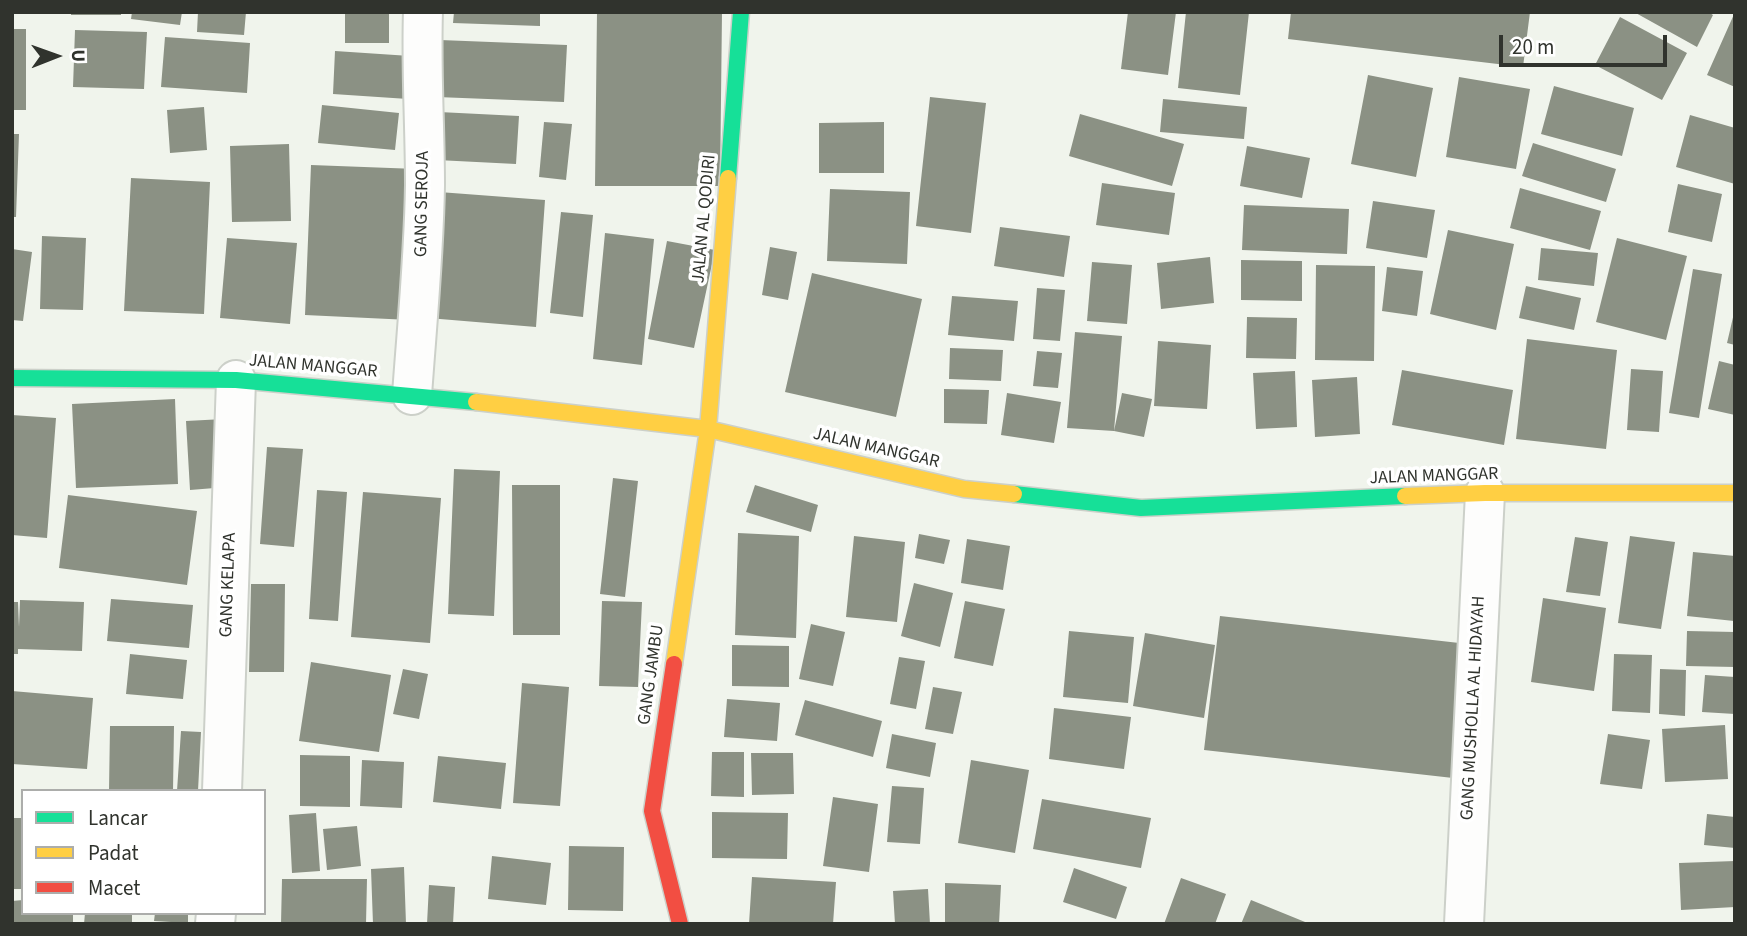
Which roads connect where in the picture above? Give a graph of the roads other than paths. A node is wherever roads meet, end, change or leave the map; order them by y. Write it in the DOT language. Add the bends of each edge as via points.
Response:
graph roads {
  1 [pos="423,12"];
  2 [pos="741,12"];
  3 [pos="12,378"];
  4 [pos="236,380"];
  5 [pos="412,395"];
  6 [pos="708,429"];
  7 [pos="1485,493"];
  8 [pos="1735,493"];
  9 [pos="222,789"];
  10 [pos="680,924"];
  11 [pos="1464,924"];
  1 -- 5 [label="street, GANG SEROJA" via="422,278"];
  2 -- 6 [label="main road, JALAN AL QODIRI"];
  3 -- 4 [label="main road, JALAN MANGGAR"];
  4 -- 5 [label="main road, JALAN MANGGAR"];
  4 -- 9 [label="street, GANG KELAPA"];
  5 -- 6 [label="main road, JALAN MANGGAR"];
  6 -- 7 [label="main road, JALAN MANGGAR" via="964,489 1141,508"];
  6 -- 10 [label="main road, GANG JAMBU" via="652,811"];
  7 -- 8 [label="main road, JALAN MANGGAR"];
  7 -- 11 [label="street, GANG MUSHOLLA AL HIDAYAH"];
}
